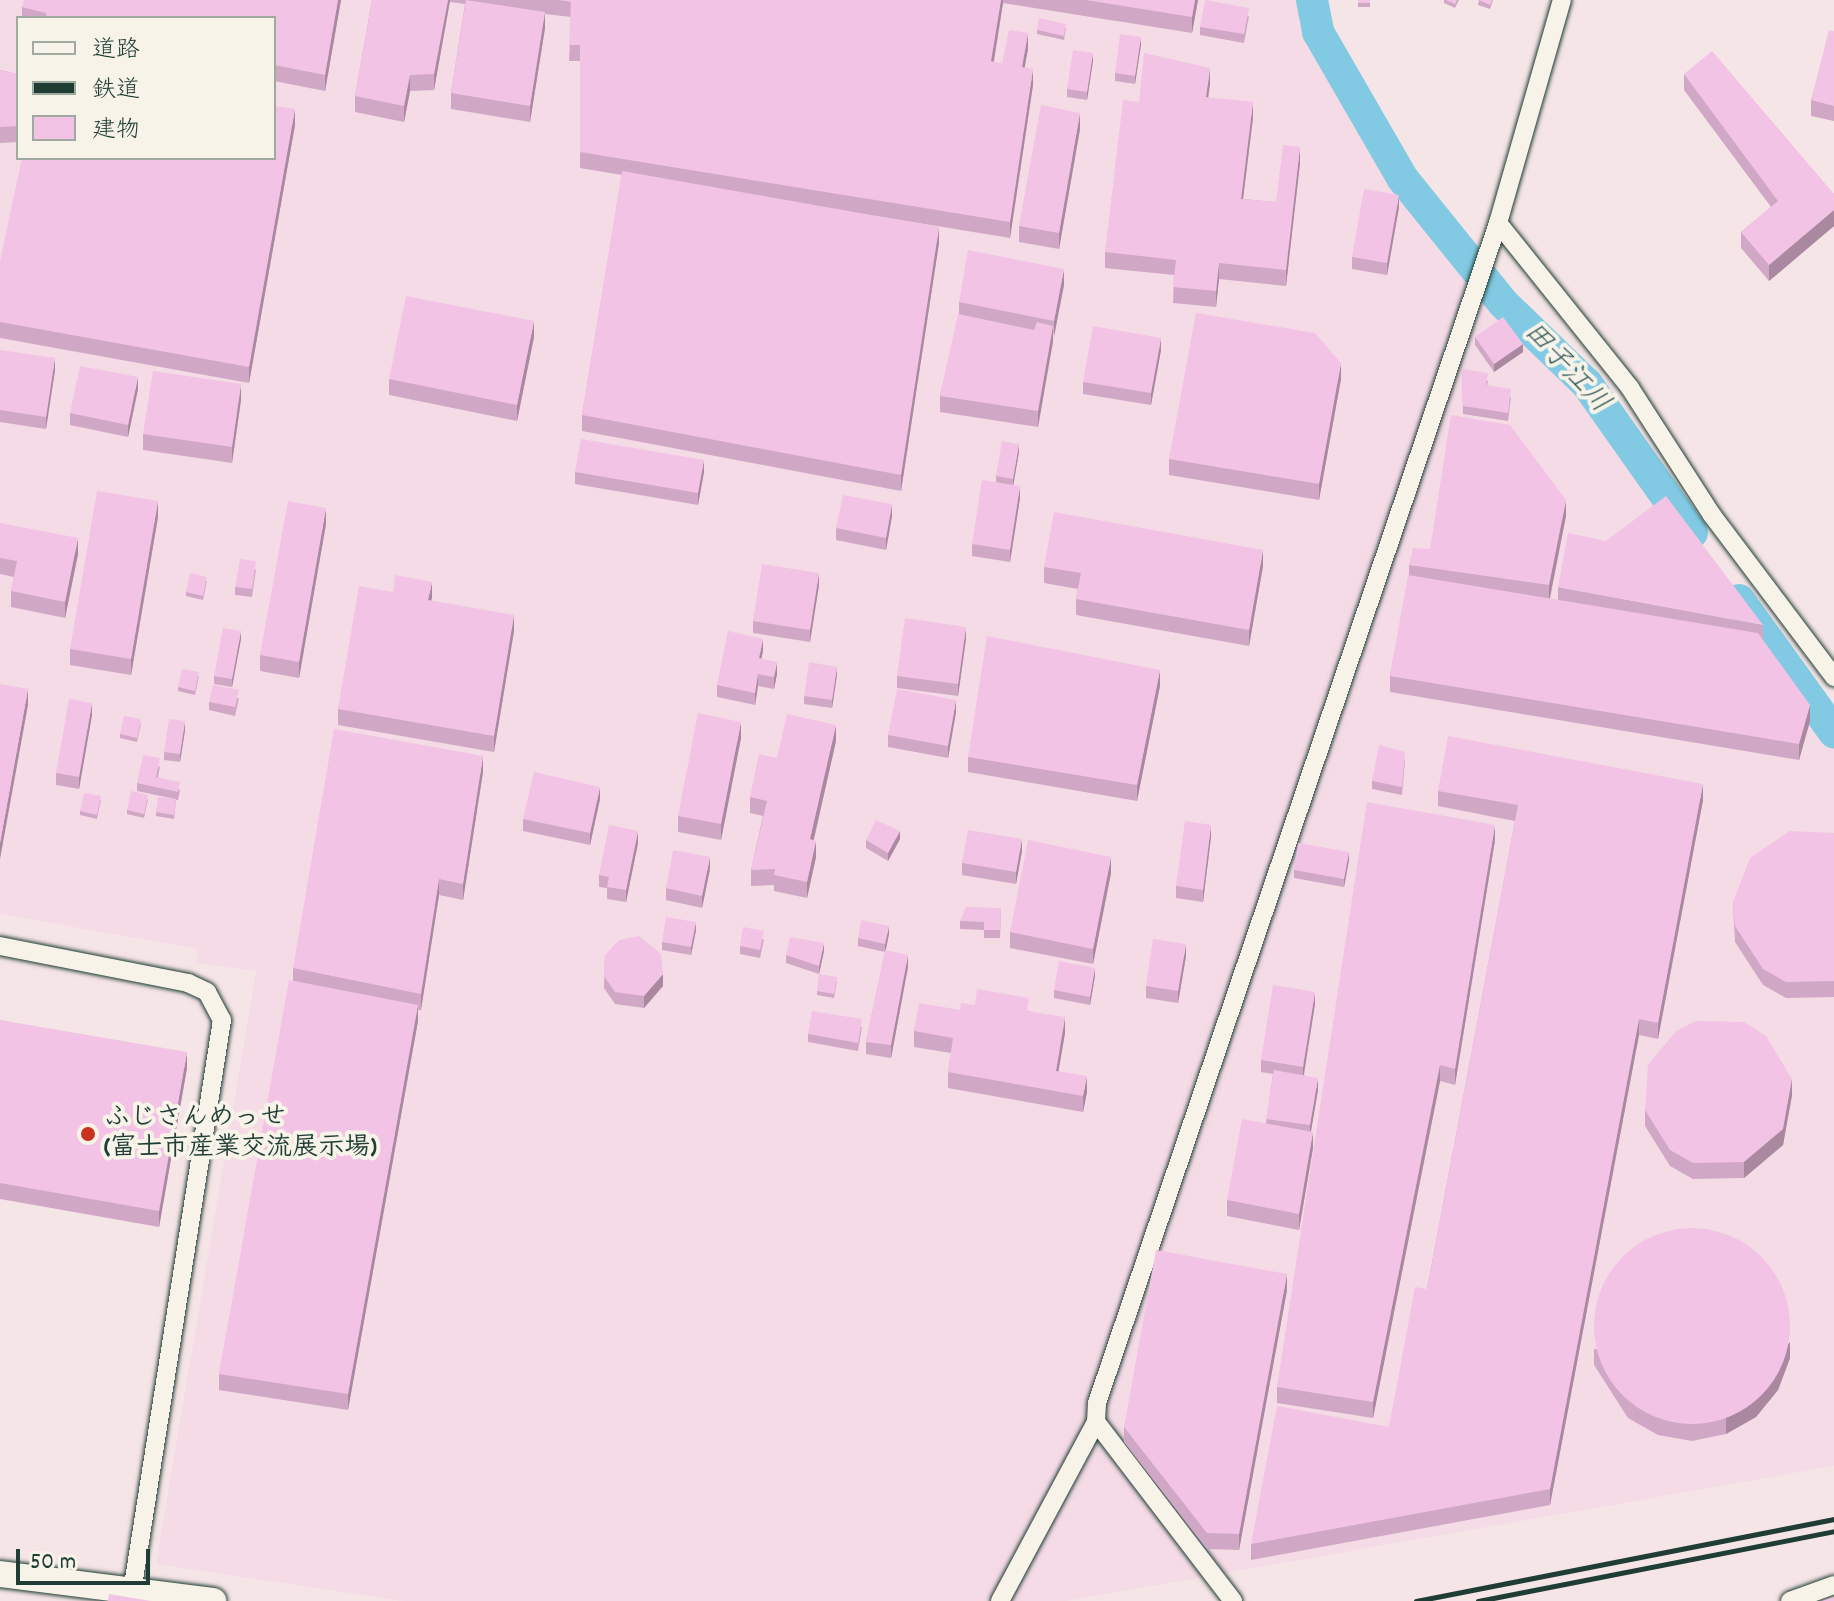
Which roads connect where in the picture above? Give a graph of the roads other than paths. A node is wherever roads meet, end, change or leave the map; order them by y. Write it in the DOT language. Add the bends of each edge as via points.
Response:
graph roads {
  1 [pos="1562,0"];
  2 [pos="1498,223"];
  3 [pos="1834,677"];
  4 [pos="0,946"];
  5 [pos="1096,1422"];
  6 [pos="0,1574"];
  7 [pos="1834,1585"];
  8 [pos="132,1592"];
  9 [pos="213,1601"];
  10 [pos="1000,1601"];
  11 [pos="1233,1601"];
  12 [pos="1790,1601"];
  1 -- 2 [label="street"];
  2 -- 3 [label="street" via="1630,388 1712,515"];
  2 -- 5 [label="street"];
  4 -- 8 [label="street" via="188,983 207,992 222,1020"];
  5 -- 10 [label="street"];
  5 -- 11 [label="street"];
  6 -- 8 [label="street"];
  7 -- 12 [label="street"];
  8 -- 9 [label="street"];
}
